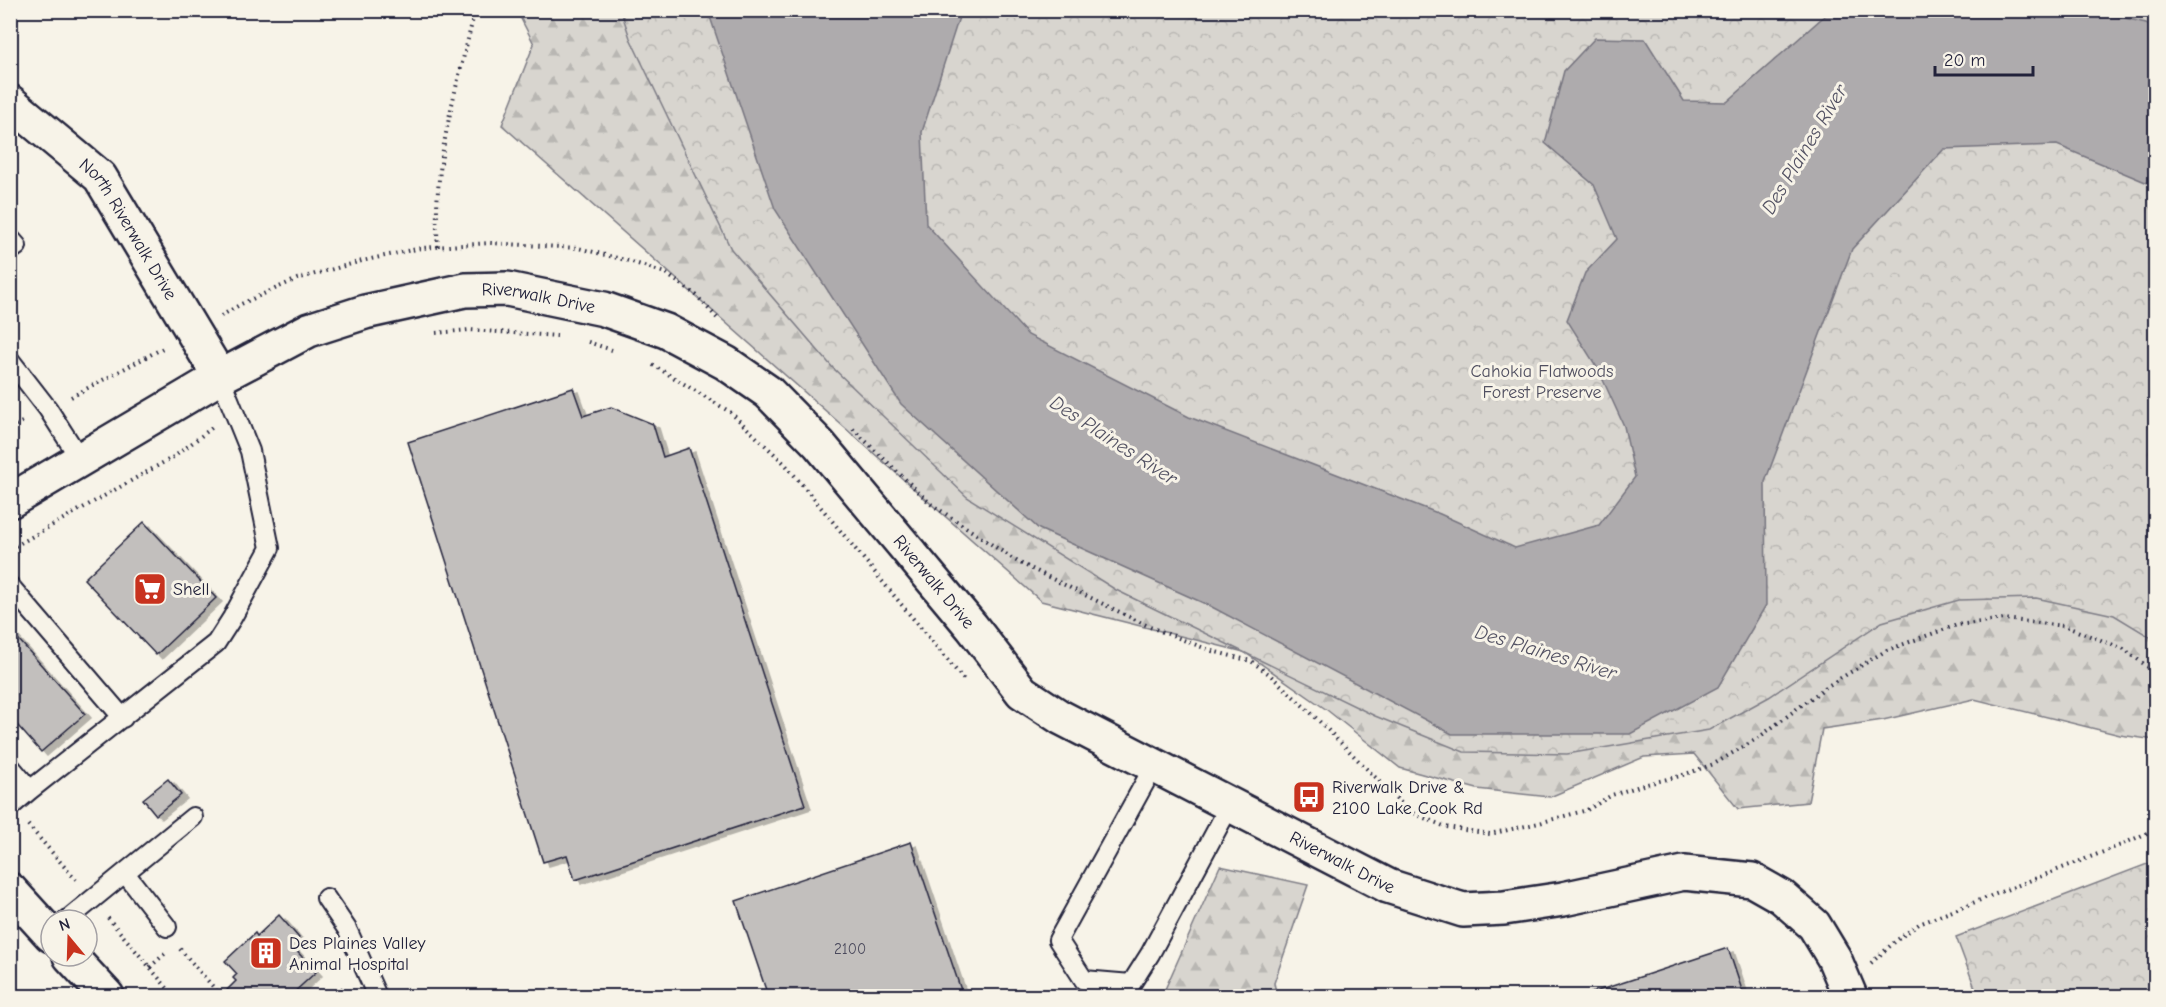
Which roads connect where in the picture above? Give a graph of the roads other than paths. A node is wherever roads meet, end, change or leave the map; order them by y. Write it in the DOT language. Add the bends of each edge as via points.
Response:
graph roads {
  1 [pos="10,102"];
  2 [pos="10,238"];
  3 [pos="10,251"];
  4 [pos="10,360"];
  5 [pos="220,377"];
  6 [pos="80,459"];
  7 [pos="10,501"];
  8 [pos="10,586"];
  9 [pos="123,718"];
  10 [pos="10,766"];
  11 [pos="1154,766"];
  12 [pos="30,790"];
  13 [pos="1230,806"];
  14 [pos="10,807"];
  15 [pos="193,817"];
  16 [pos="124,873"];
  17 [pos="10,890"];
  18 [pos="326,898"];
  19 [pos="87,908"];
  20 [pos="39,918"];
  21 [pos="167,927"];
  22 [pos="84,968"];
  23 [pos="1848,991"];
  24 [pos="106,996"];
  25 [pos="377,996"];
  1 -- 5 [label="street, North Riverwalk Drive" via="100,177"];
  2 -- 3 [label="lane" via="17,246"];
  4 -- 6 [label="lane" via="48,408"];
  5 -- 6 [label="street, Riverwalk Drive"];
  5 -- 9 [label="lane" via="250,451 270,548 216,643"];
  5 -- 11 [label="street, Riverwalk Drive" via="309,330 365,312 465,290 507,290 604,309 666,331 726,363 768,392 819,444 1022,692 1060,717"];
  6 -- 7 [label="street, Riverwalk Drive"];
  8 -- 9 [label="lane"];
  9 -- 12 [label="lane"];
  10 -- 12 [label="lane"];
  11 -- 13 [label="street, Riverwalk Drive"];
  11 -- 13 [label="lane" via="1058,940 1084,980 1131,984"];
  12 -- 14 [label="lane"];
  13 -- 23 [label="street, Riverwalk Drive" via="1388,886 1463,910 1563,899 1684,873 1752,880 1782,897 1814,925"];
  15 -- 16 [label="lane"];
  16 -- 19 [label="lane"];
  16 -- 21 [label="lane"];
  17 -- 20 [label="street"];
  18 -- 25 [label="lane" via="347,928"];
  22 -- 24 [label="street"];
}
